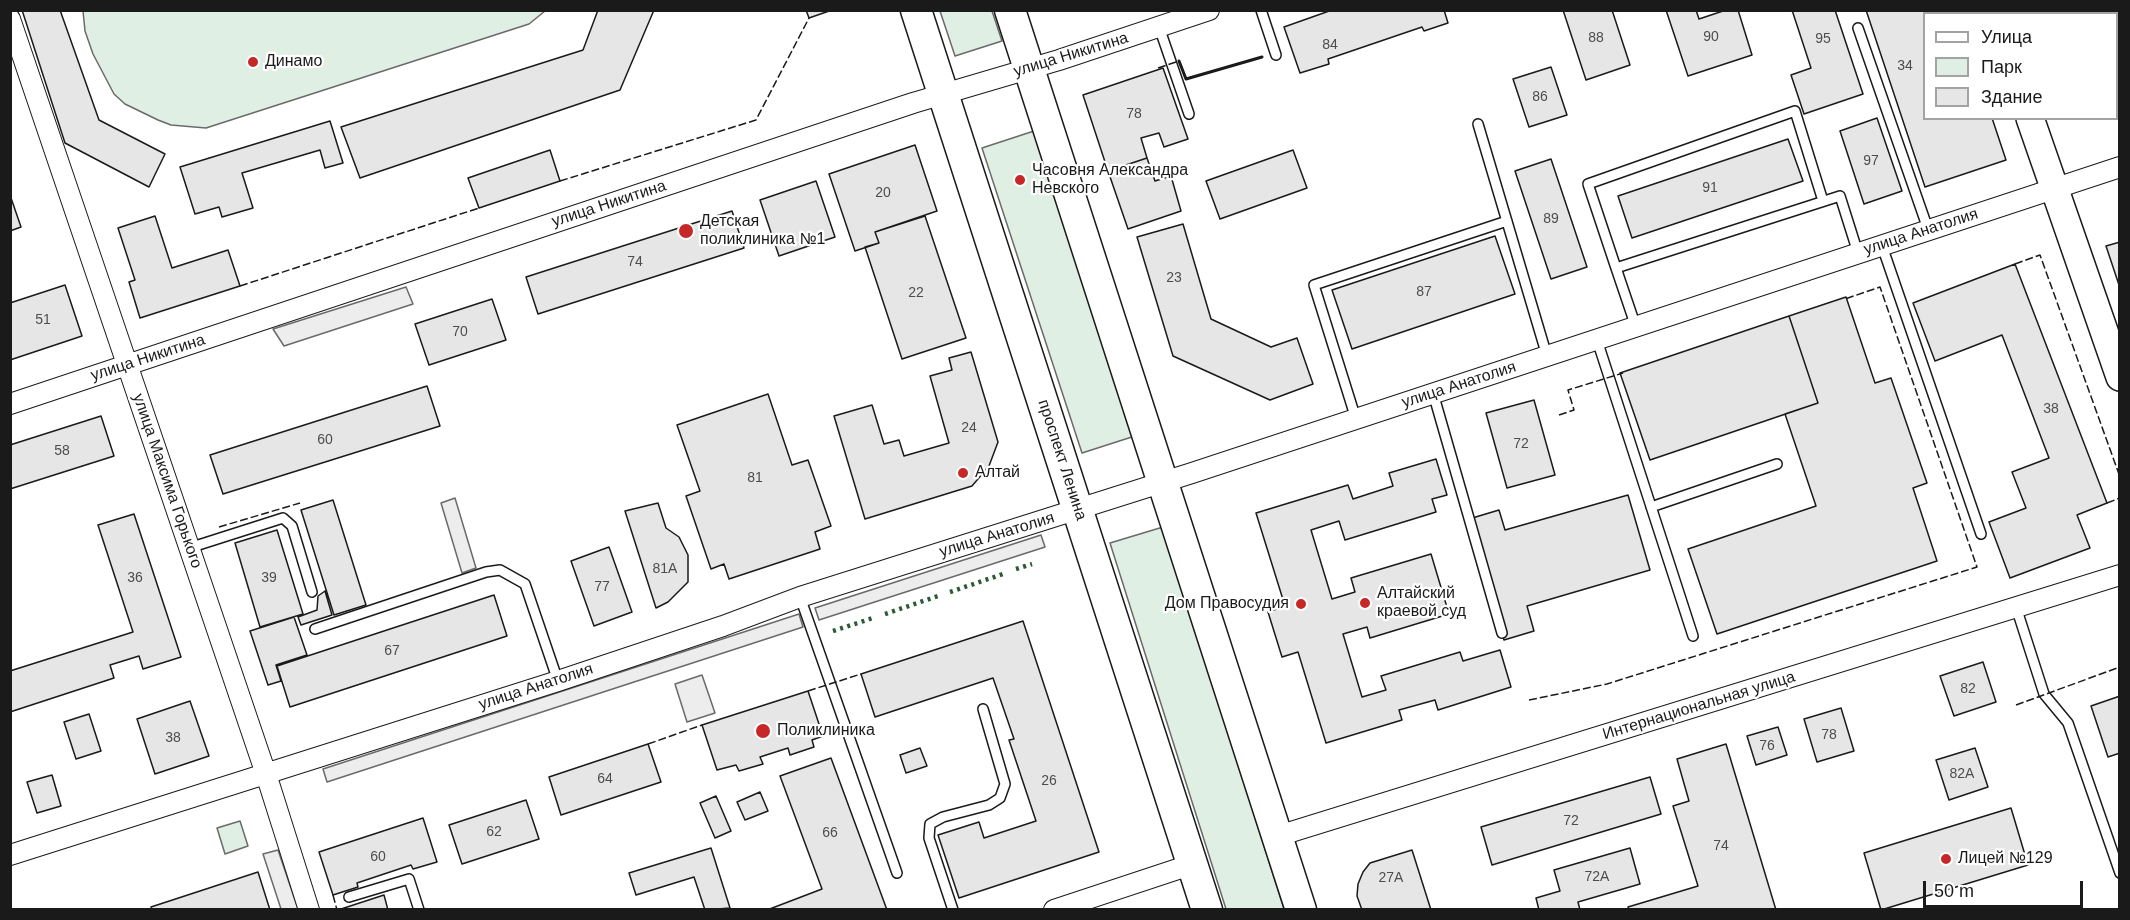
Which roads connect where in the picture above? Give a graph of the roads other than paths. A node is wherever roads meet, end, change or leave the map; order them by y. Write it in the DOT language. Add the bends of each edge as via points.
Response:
graph roads {
  1 [pos="916,10"];
  2 [pos="1010,10"];
  3 [pos="1209,10"];
  4 [pos="1261,10"];
  5 [pos="10,20"];
  6 [pos="1159,27"];
  7 [pos="1858,28"];
  8 [pos="1276,55"];
  9 [pos="1029,69"];
  10 [pos="942,93"];
  11 [pos="1189,114"];
  12 [pos="2031,120"];
  13 [pos="1478,124"];
  14 [pos="2120,167"];
  15 [pos="2055,188"];
  16 [pos="1823,201"];
  17 [pos="1507,221"];
  18 [pos="1928,229"];
  19 [pos="1882,246"];
  20 [pos="1858,253"];
  21 [pos="1616,268"];
  22 [pos="1636,327"];
  23 [pos="1597,340"];
  24 [pos="1548,356"];
  25 [pos="128,365"];
  26 [pos="2120,376"];
  27 [pos="1433,393"];
  28 [pos="10,404"];
  29 [pos="1356,419"];
  30 [pos="1777,464"];
  31 [pos="1163,482"];
  32 [pos="1651,507"];
  33 [pos="1078,510"];
  34 [pos="1981,534"];
  35 [pos="189,548"];
  36 [pos="2120,575"];
  37 [pos="312,592"];
  38 [pos="800,597"];
  39 [pos="2016,607"];
  40 [pos="315,629"];
  41 [pos="1502,633"];
  42 [pos="1693,636"];
  43 [pos="558,681"];
  44 [pos="983,709"];
  45 [pos="266,774"];
  46 [pos="1278,836"];
  47 [pos="10,855"];
  48 [pos="1192,864"];
  49 [pos="897,873"];
  50 [pos="2120,873"];
  51 [pos="349,897"];
  52 [pos="1061,908"];
  53 [pos="309,909"];
  54 [pos="419,909"];
  55 [pos="953,909"];
  56 [pos="1207,909"];
  57 [pos="1301,909"];
  1 -- 10 [label="main road, проспект Ленина"];
  2 -- 9 [label="main road"];
  3 -- 6 [label="street, улица Никитина"];
  4 -- 8 [label="lane"];
  5 -- 25 [label="street, улица Максима Горького"];
  6 -- 9 [label="street, улица Никитина"];
  6 -- 11 [label="lane"];
  7 -- 18 [label="lane"];
  9 -- 10 [label="street, улица Никитина"];
  9 -- 31 [label="main road"];
  10 -- 25 [label="street, улица Никитина"];
  10 -- 33 [label="main road, проспект Ленина"];
  12 -- 15 [label="street"];
  13 -- 17 [label="lane"];
  14 -- 15 [label="street, улица Анатолия"];
  15 -- 18 [label="street, улица Анатолия"];
  15 -- 26 [label="street"];
  16 -- 20 [label="lane" via="1840,196"];
  16 -- 21 [label="lane"];
  16 -- 21 [label="lane" via="1795,111 1588,184"];
  17 -- 24 [label="lane"];
  17 -- 29 [label="lane" via="1314,285"];
  18 -- 19 [label="street, улица Анатолия"];
  19 -- 20 [label="street, улица Анатолия"];
  19 -- 34 [label="lane"];
  20 -- 22 [label="street, улица Анатолия"];
  21 -- 22 [label="lane"];
  22 -- 23 [label="street, улица Анатолия"];
  23 -- 24 [label="street, улица Анатолия"];
  23 -- 32 [label="lane"];
  24 -- 27 [label="street, улица Анатолия"];
  25 -- 28 [label="street, улица Никитина"];
  25 -- 35 [label="street, улица Максима Горького"];
  27 -- 29 [label="street, улица Анатолия"];
  27 -- 41 [label="lane"];
  29 -- 31 [label="street, улица Анатолия"];
  30 -- 32 [label="lane"];
  31 -- 33 [label="street, улица Анатолия"];
  31 -- 46 [label="main road"];
  32 -- 42 [label="lane"];
  33 -- 38 [label="street, улица Анатолия"];
  33 -- 48 [label="main road, проспект Ленина"];
  35 -- 37 [label="lane" via="283,518 292,526"];
  35 -- 45 [label="street, улица Максима Горького"];
  36 -- 39 [label="street, Интернациональная улица"];
  38 -- 43 [label="street, улица Анатолия"];
  38 -- 49 [label="lane"];
  39 -- 46 [label="street, Интернациональная улица"];
  39 -- 50 [label="lane" via="2044,694 2068,723"];
  40 -- 43 [label="lane" via="500,570 525,584"];
  43 -- 45 [label="street, улица Анатолия"];
  44 -- 55 [label="lane" via="1005,783 1000,798 930,824 929,838"];
  45 -- 47 [label="street, улица Анатолия"];
  45 -- 53 [label="street, улица Максима Горького"];
  46 -- 57 [label="main road"];
  48 -- 52 [label="street"];
  48 -- 56 [label="main road, проспект Ленина"];
  51 -- 54 [label="lane" via="409,879"];
}
